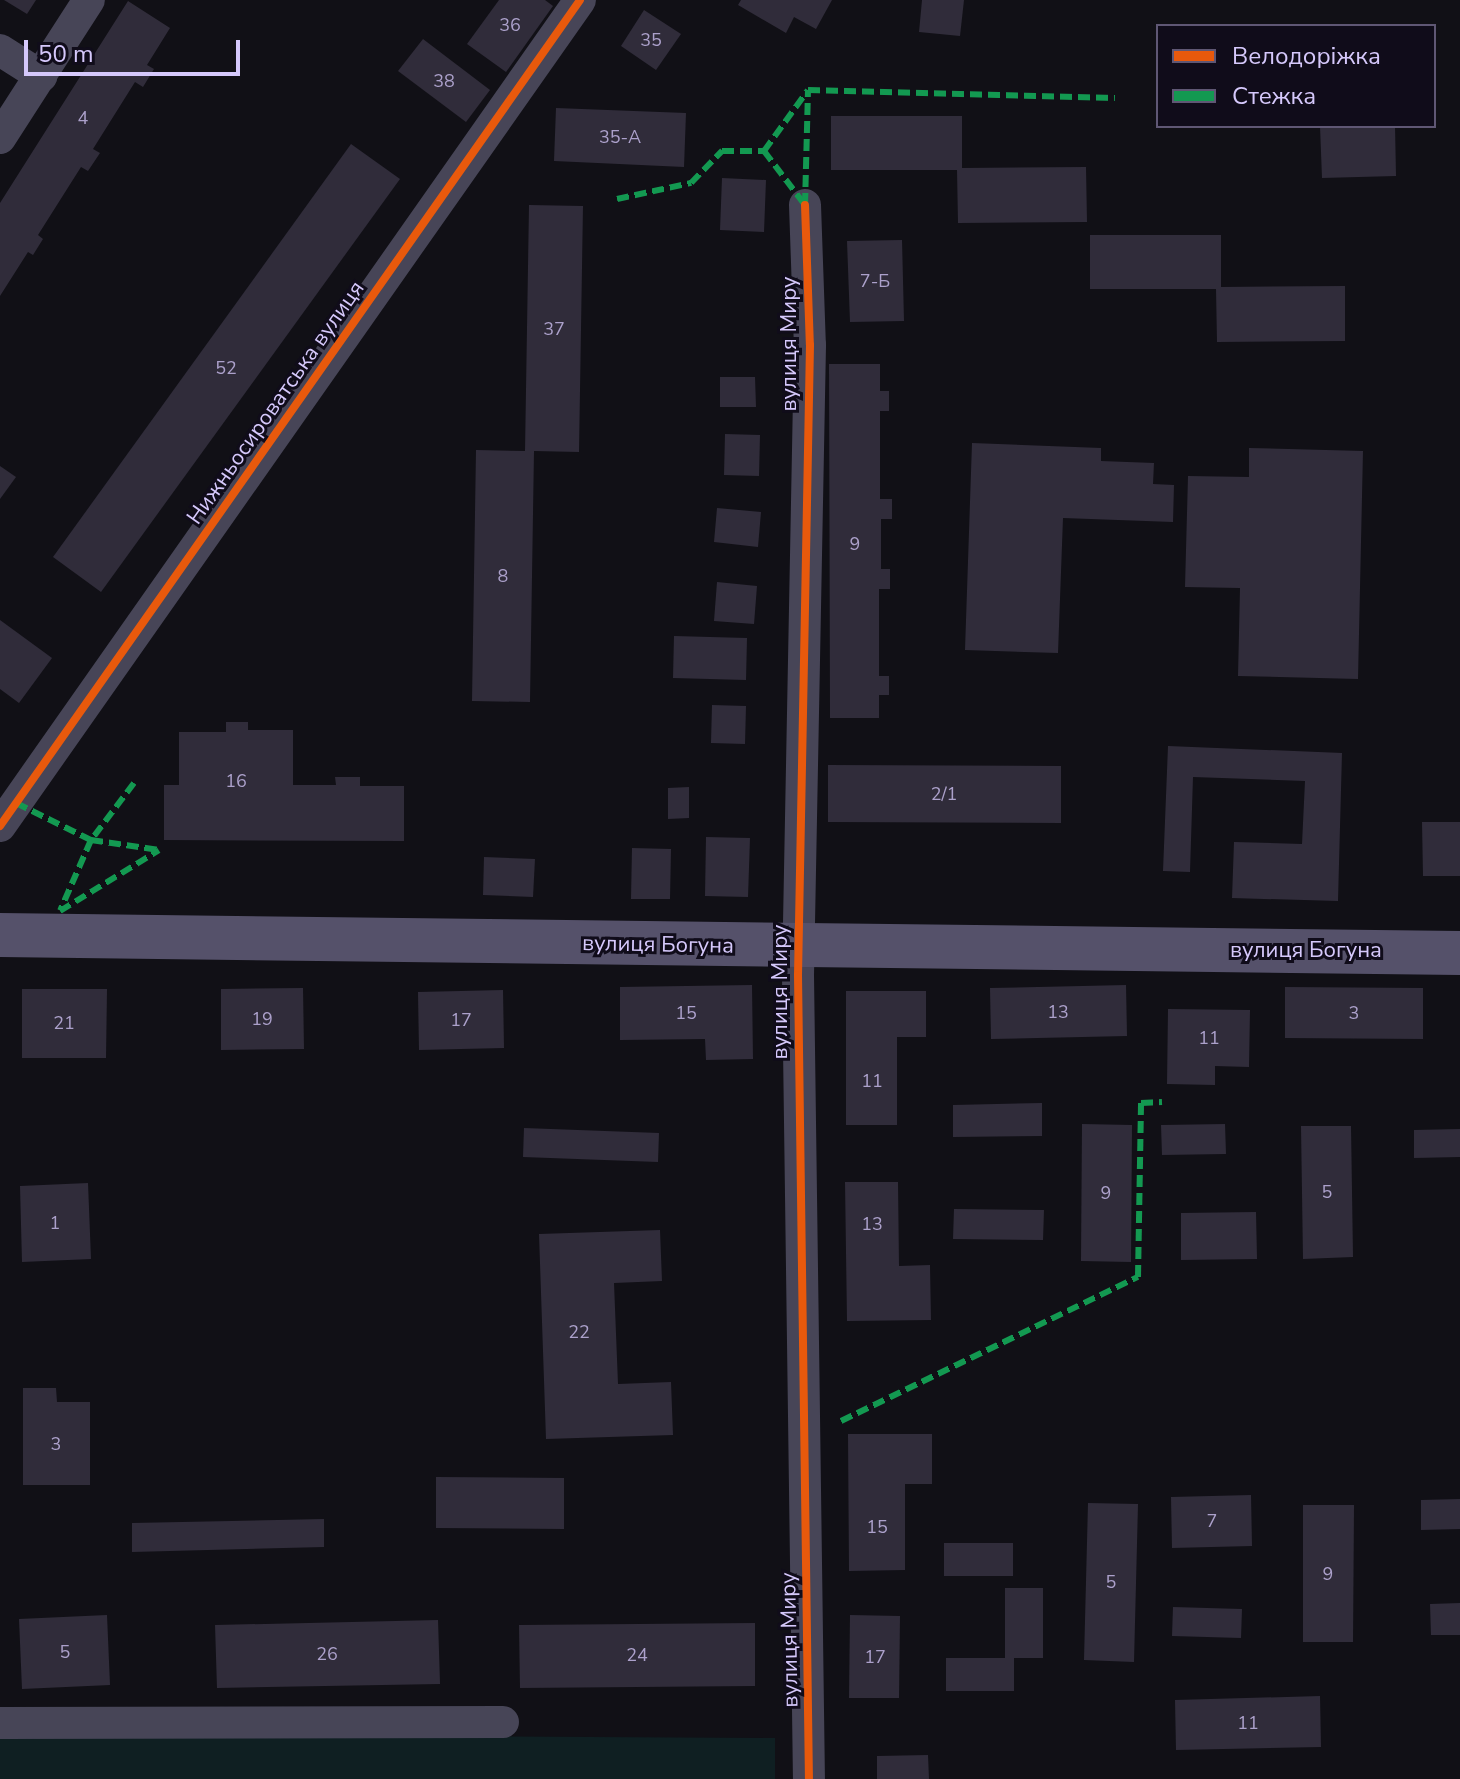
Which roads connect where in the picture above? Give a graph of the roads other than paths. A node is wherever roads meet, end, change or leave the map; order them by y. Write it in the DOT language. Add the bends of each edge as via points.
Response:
graph roads {
  1 [pos="89,0"];
  2 [pos="580,0"];
  3 [pos="0,50"];
  4 [pos="41,76"];
  5 [pos="0,138"];
  6 [pos="805,205"];
  7 [pos="0,826"];
  8 [pos="0,935"];
  9 [pos="798,948"];
  10 [pos="1460,953"];
  11 [pos="503,1722"];
  12 [pos="0,1723"];
  13 [pos="809,1779"];
  1 -- 4 [label="street"];
  2 -- 7 [label="street, Нижньосироватська вулиця"];
  3 -- 4 [label="street"];
  4 -- 5 [label="street"];
  6 -- 9 [label="street, вулиця Миру" via="810,345"];
  8 -- 9 [label="main road, вулиця Богуна"];
  9 -- 10 [label="main road, вулиця Богуна"];
  9 -- 13 [label="street, вулиця Миру"];
  11 -- 12 [label="street"];
}
